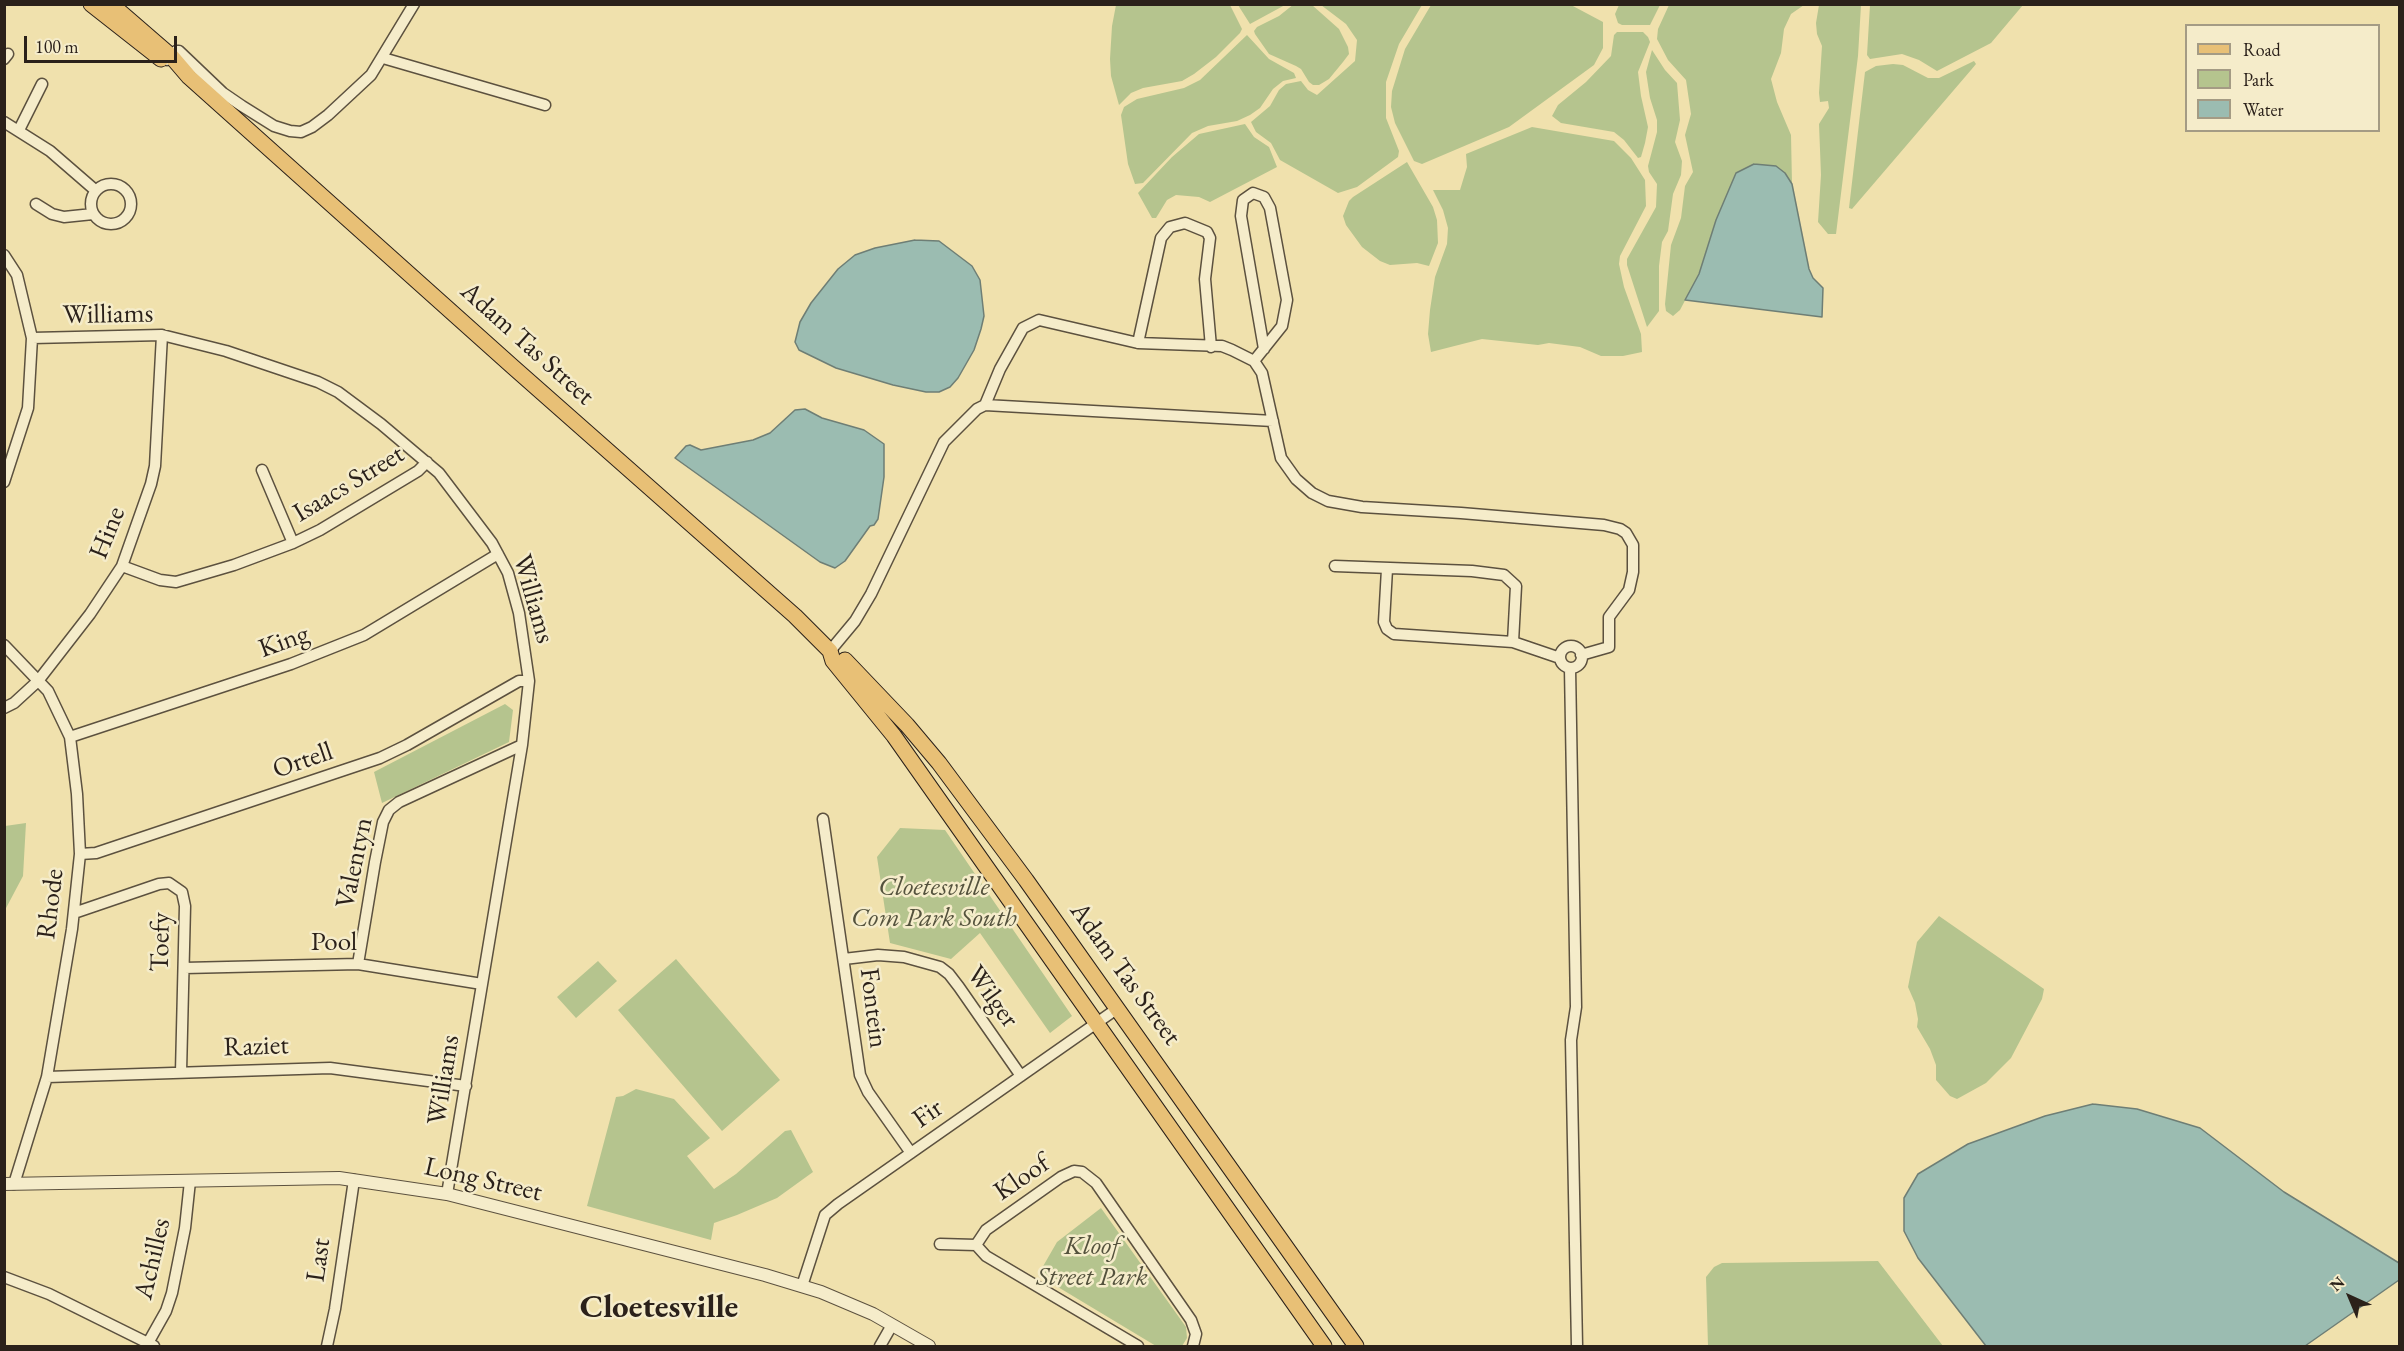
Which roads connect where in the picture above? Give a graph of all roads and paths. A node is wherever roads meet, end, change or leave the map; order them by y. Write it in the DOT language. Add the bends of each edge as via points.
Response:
graph roads {
  1 [pos="91,4"];
  2 [pos="111,4"];
  3 [pos="414,4"];
  4 [pos="383,58"];
  5 [pos="168,59"];
  6 [pos="42,84"];
  7 [pos="545,105"];
  8 [pos="4,122"];
  9 [pos="19,130"];
  10 [pos="95,190"];
  11 [pos="36,204"];
  12 [pos="93,214"];
  13 [pos="4,255"];
  14 [pos="162,335"];
  15 [pos="32,338"];
  16 [pos="1138,343"];
  17 [pos="1210,347"];
  18 [pos="1264,350"];
  19 [pos="1254,362"];
  20 [pos="985,405"];
  21 [pos="1273,421"];
  22 [pos="427,462"];
  23 [pos="262,470"];
  24 [pos="4,482"];
  25 [pos="293,543"];
  26 [pos="498,554"];
  27 [pos="122,566"];
  28 [pos="1335,566"];
  29 [pos="1387,569"];
  30 [pos="1513,642"];
  31 [pos="4,645"];
  32 [pos="830,651"];
  33 [pos="1581,655"];
  34 [pos="1560,658"];
  35 [pos="1570,668"];
  36 [pos="38,681"];
  37 [pos="529,681"];
  38 [pos="4,708"];
  39 [pos="70,737"];
  40 [pos="522,745"];
  41 [pos="823,819"];
  42 [pos="80,854"];
  43 [pos="74,912"];
  44 [pos="844,959"];
  45 [pos="358,964"];
  46 [pos="184,968"];
  47 [pos="482,984"];
  48 [pos="1118,1008"];
  49 [pos="1096,1023"];
  50 [pos="181,1072"];
  51 [pos="1021,1076"];
  52 [pos="47,1077"];
  53 [pos="466,1086"];
  54 [pos="910,1153"];
  55 [pos="354,1180"];
  56 [pos="190,1181"];
  57 [pos="9,1184"];
  58 [pos="447,1194"];
  59 [pos="940,1244"];
  60 [pos="976,1245"];
  61 [pos="4,1277"];
  62 [pos="802,1286"];
  63 [pos="892,1325"];
  64 [pos="151,1345"];
  65 [pos="327,1347"];
  66 [pos="880,1347"];
  67 [pos="929,1347"];
  68 [pos="1138,1347"];
  69 [pos="1193,1347"];
  70 [pos="1324,1347"];
  71 [pos="1356,1347"];
  72 [pos="1577,1347"];
  1 -- 5 [label="main road, Adam Tas Street"];
  2 -- 5 [label="main road, Adam Tas Street"];
  3 -- 4 [label="street"];
  4 -- 5 [label="street" via="347,99 301,132 274,126 242,106 179,51"];
  4 -- 7 [label="street"];
  5 -- 32 [label="main road, Adam Tas Street"];
  6 -- 9 [label="street"];
  8 -- 9 [label="street"];
  9 -- 10 [label="street"];
  10 -- 12 [label="street" via="90,201"];
  10 -- 12 [label="street" via="115,184 126,190 131,203 128,215 117,223 104,223"];
  11 -- 12 [label="street" via="57,216"];
  13 -- 15 [label="street" via="17,275"];
  14 -- 15 [label="street, Williams"];
  14 -- 22 [label="street, Williams" via="226,351 318,382 338,392"];
  14 -- 27 [label="street, Hine" via="155,466"];
  15 -- 24 [label="street" via="28,408"];
  16 -- 17 [label="street"];
  16 -- 17 [label="street" via="1161,238 1170,227 1185,224 1207,232 1210,238 1205,279"];
  16 -- 20 [label="street" via="1049,321 1030,323 1023,328 1000,369"];
  17 -- 19 [label="street" via="1222,346"];
  18 -- 18 [label="street" via="1282,326 1287,300 1270,207 1264,197 1253,193 1243,200 1241,216"];
  18 -- 19 [label="street"];
  19 -- 21 [label="street" via="1262,373"];
  20 -- 21 [label="street"];
  20 -- 32 [label="street" via="966,418 944,442 871,594"];
  21 -- 33 [label="street" via="1281,458 1296,479 1328,501 1620,528 1634,545 1629,590 1609,617 1609,647"];
  22 -- 25 [label="street, Isaacs Street" via="347,515"];
  22 -- 26 [label="street, Williams" via="448,483"];
  23 -- 25 [label="street, Isaacs Street"];
  25 -- 27 [label="street, Isaacs Street" via="176,582"];
  26 -- 37 [label="street, Williams" via="508,573 519,613"];
  26 -- 39 [label="street, King" via="364,635 291,664"];
  27 -- 36 [label="street, Hine"];
  28 -- 29 [label="street"];
  29 -- 30 [label="street" via="1384,622 1395,634"];
  29 -- 30 [label="street" via="1504,575 1516,586"];
  30 -- 34 [label="street"];
  31 -- 36 [label="street, Rhode"];
  32 -- 48 [label="main road, Adam Tas Street" via="838,653 939,763"];
  32 -- 49 [label="main road, Adam Tas Street" via="833,661 894,736"];
  33 -- 34 [label="street" via="1570,647 1563,650"];
  33 -- 35 [label="street" via="1578,666"];
  34 -- 35 [label="street"];
  35 -- 72 [label="street"];
  36 -- 38 [label="street, Hine"];
  36 -- 39 [label="street, Rhode" via="48,691"];
  37 -- 40 [label="street, Williams"];
  37 -- 42 [label="street, Ortell" via="519,681 380,758 96,853"];
  39 -- 42 [label="street, Rhode"];
  40 -- 45 [label="street, Valentyn" via="388,810"];
  40 -- 47 [label="street, Williams"];
  41 -- 44 [label="street, Fontein"];
  42 -- 43 [label="street, Rhode"];
  43 -- 46 [label="street, Toefy" via="159,884 176,886 184,899"];
  43 -- 52 [label="street, Rhode"];
  44 -- 51 [label="street, Wilger" via="896,956 940,967 959,987"];
  44 -- 54 [label="street, Fontein" via="860,1075"];
  45 -- 46 [label="street, Pool"];
  45 -- 47 [label="street, Pool"];
  46 -- 50 [label="street, Toefy"];
  47 -- 53 [label="street, Williams"];
  48 -- 49 [label="street, Fir"];
  48 -- 71 [label="main road, Adam Tas Street"];
  49 -- 51 [label="street, Fir"];
  49 -- 70 [label="main road, Adam Tas Street"];
  50 -- 52 [label="street, Raziet"];
  50 -- 53 [label="street, Raziet" via="330,1068"];
  51 -- 54 [label="street, Fir"];
  52 -- 57 [label="street, Rhode"];
  53 -- 58 [label="street, Williams"];
  54 -- 62 [label="street, Fir" via="825,1215"];
  55 -- 56 [label="street, Long Street"];
  55 -- 58 [label="street, Long Street"];
  55 -- 65 [label="street, Last"];
  56 -- 57 [label="street, Long Street"];
  56 -- 64 [label="street, Achilles" via="172,1293"];
  58 -- 62 [label="street, Long Street"];
  59 -- 60 [label="street"];
  60 -- 68 [label="street" via="986,1256"];
  60 -- 69 [label="street, Kloof" via="986,1230 1061,1177 1082,1172 1096,1183 1191,1320 1196,1334"];
  61 -- 64 [label="street" via="49,1294"];
  62 -- 63 [label="street, Long Street" via="849,1303"];
  63 -- 66 [label="street"];
  63 -- 67 [label="street, Long Street"];
}
